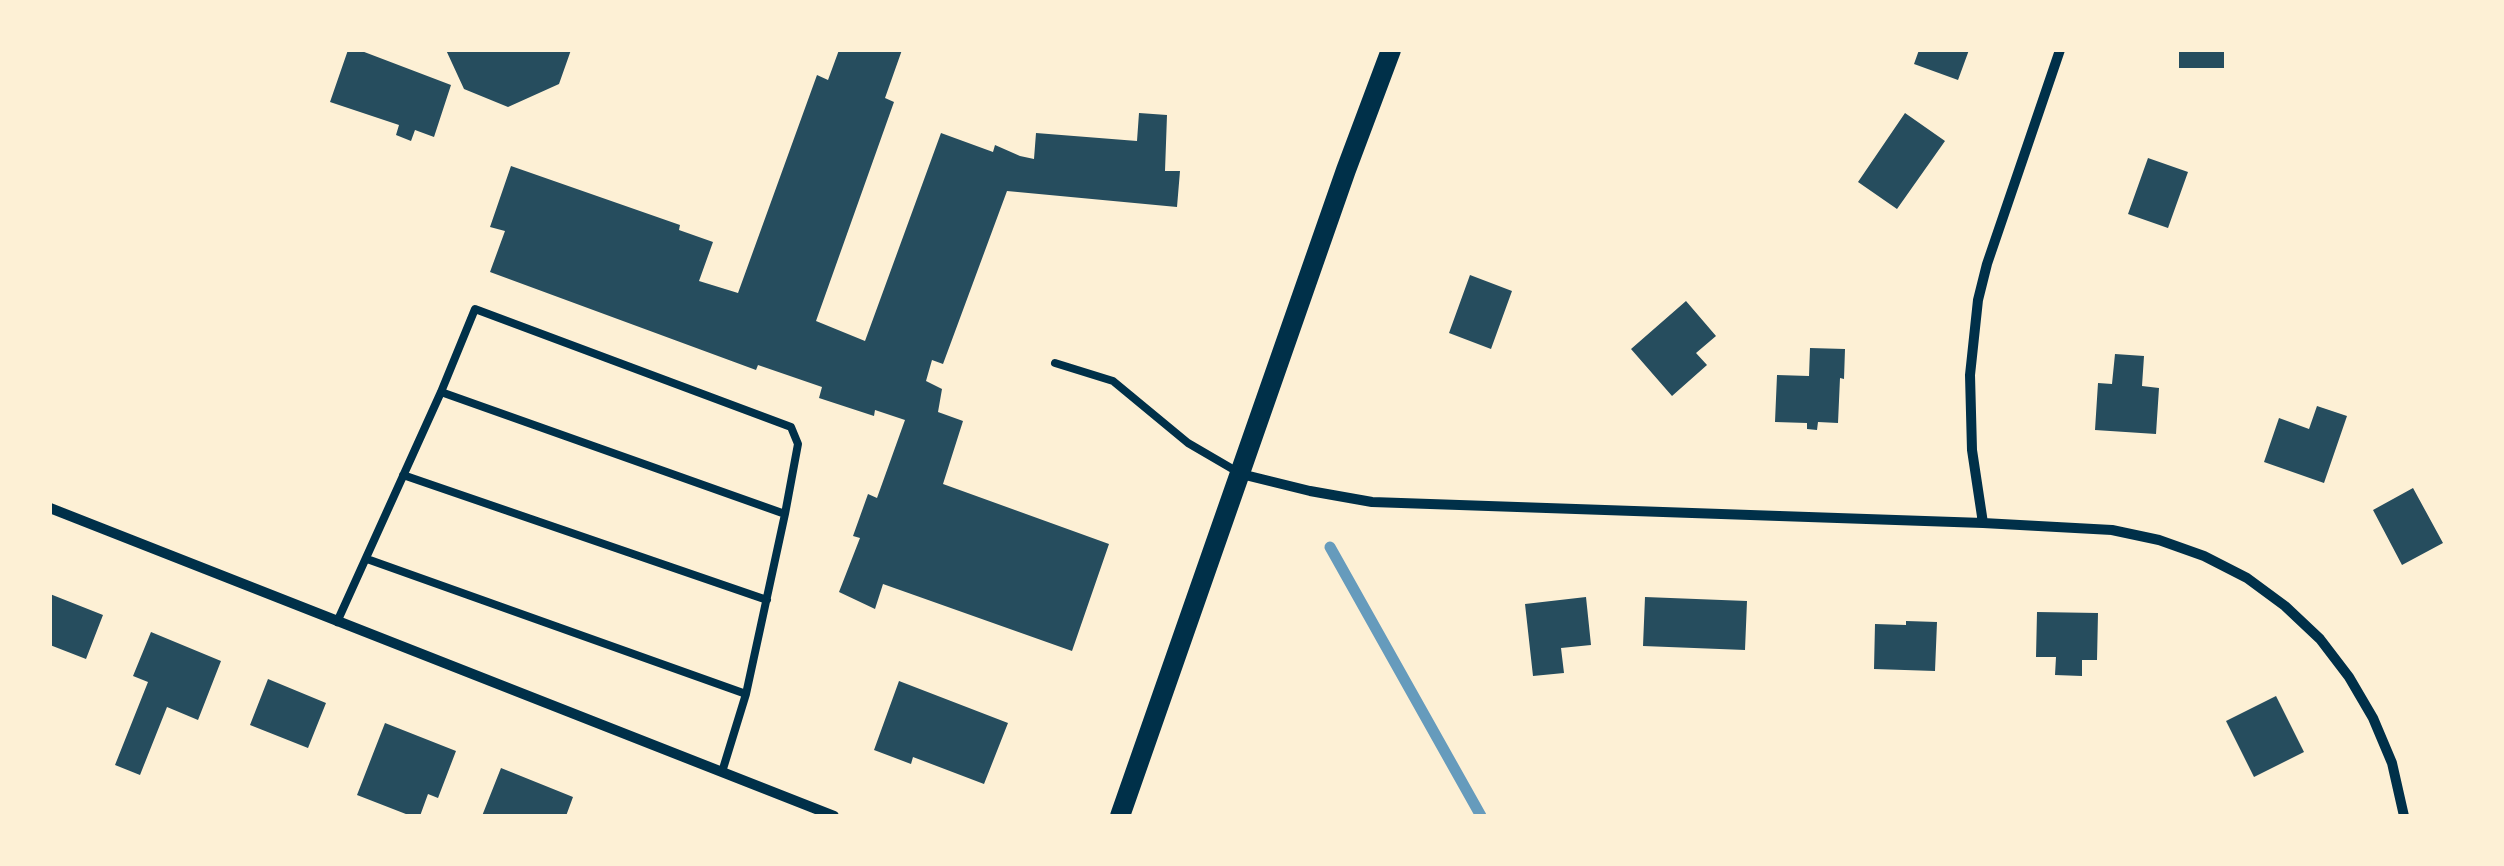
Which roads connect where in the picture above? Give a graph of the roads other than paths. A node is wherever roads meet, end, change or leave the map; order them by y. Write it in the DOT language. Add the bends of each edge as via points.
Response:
graph roads {
  1 [pos="1391,50"];
  2 [pos="2060,50"];
  3 [pos="1054,364"];
  4 [pos="441,392"];
  5 [pos="1240,474"];
  6 [pos="403,475"];
  7 [pos="50,508"];
  8 [pos="784,514"];
  9 [pos="1982,524"];
  10 [pos="367,559"];
  11 [pos="767,600"];
  12 [pos="337,622"];
  13 [pos="746,694"];
  14 [pos="722,772"];
  15 [pos="834,816"];
  16 [pos="1120,816"];
  17 [pos="2404,816"];
  1 -- 5 [label="main road"];
  2 -- 9 [label="street" via="1978,300 1970,375"];
  3 -- 5 [label="lane" via="1113,381"];
  4 -- 6 [label="lane"];
  4 -- 8 [label="lane"];
  4 -- 8 [label="lane" via="475,308 791,427 798,444"];
  5 -- 9 [label="street" via="1372,502"];
  5 -- 16 [label="main road"];
  6 -- 10 [label="lane"];
  6 -- 11 [label="lane"];
  7 -- 12 [label="street"];
  8 -- 11 [label="lane"];
  9 -- 17 [label="street" via="2112,530 2204,556 2246,578 2320,639 2349,677 2392,762"];
  10 -- 12 [label="lane"];
  10 -- 13 [label="lane"];
  11 -- 13 [label="lane"];
  12 -- 14 [label="street"];
  13 -- 14 [label="lane"];
  14 -- 15 [label="street"];
}
